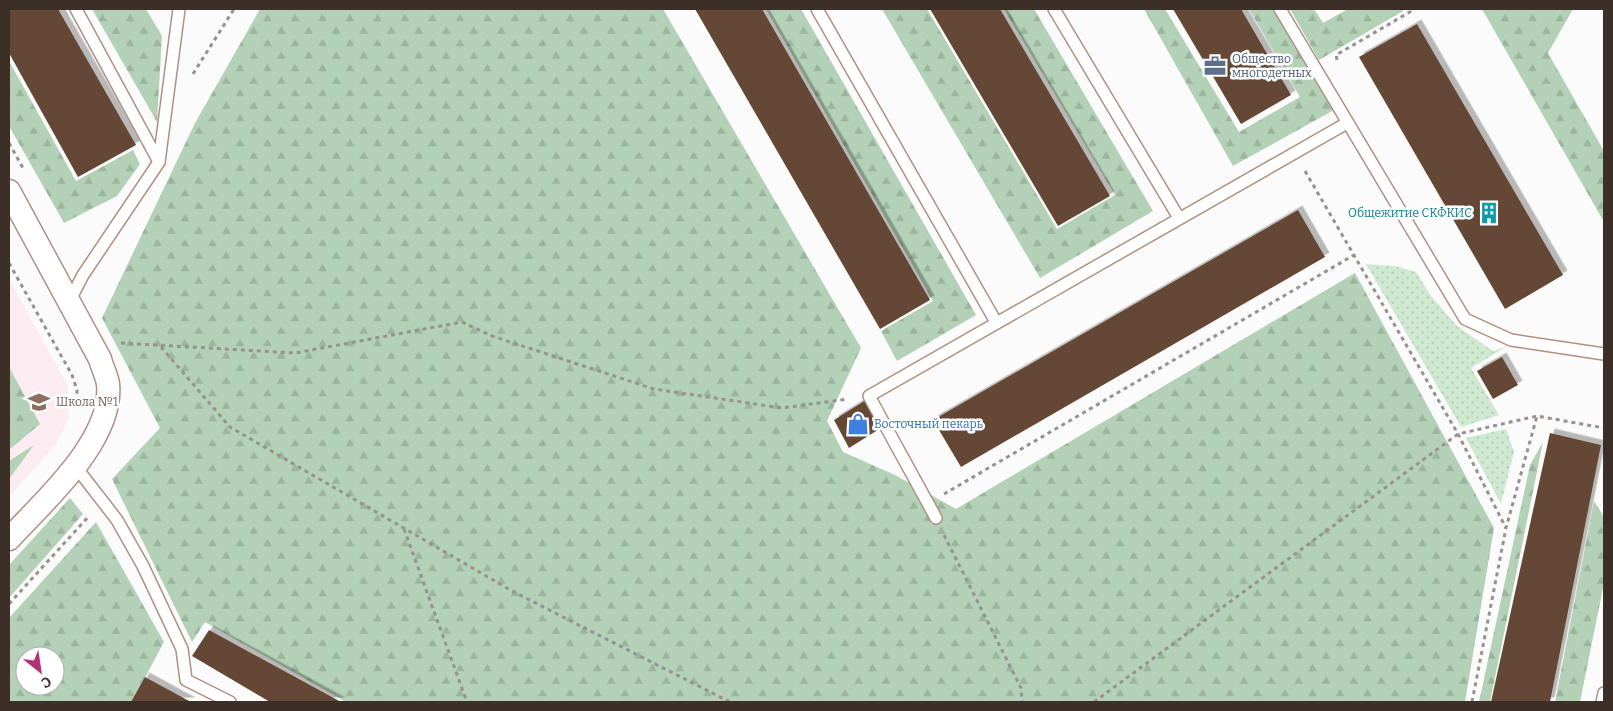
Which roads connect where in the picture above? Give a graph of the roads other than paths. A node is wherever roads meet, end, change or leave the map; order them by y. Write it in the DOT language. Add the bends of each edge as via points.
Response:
graph roads {
  1 [pos="76,9"];
  2 [pos="179,9"];
  3 [pos="817,9"];
  4 [pos="1054,9"];
  5 [pos="1280,9"];
  6 [pos="1347,123"];
  7 [pos="159,162"];
  8 [pos="9,191"];
  9 [pos="1178,218"];
  10 [pos="69,302"];
  11 [pos="996,322"];
  12 [pos="1604,354"];
  13 [pos="76,467"];
  14 [pos="936,518"];
  15 [pos="9,539"];
  16 [pos="1604,693"];
  17 [pos="230,702"];
  18 [pos="1602,702"];
  1 -- 7 [label="lane"];
  2 -- 7 [label="lane"];
  3 -- 11 [label="lane"];
  4 -- 9 [label="lane"];
  5 -- 6 [label="lane"];
  6 -- 9 [label="lane"];
  6 -- 12 [label="lane" via="1465,319 1511,340"];
  7 -- 10 [label="lane"];
  8 -- 10 [label="street"];
  9 -- 11 [label="lane"];
  10 -- 13 [label="street" via="100,359 108,384 106,410"];
  11 -- 14 [label="lane" via="869,396"];
  13 -- 15 [label="street"];
  13 -- 17 [label="lane" via="117,520 142,566 182,649 186,680"];
  16 -- 18 [label="lane"];
}
